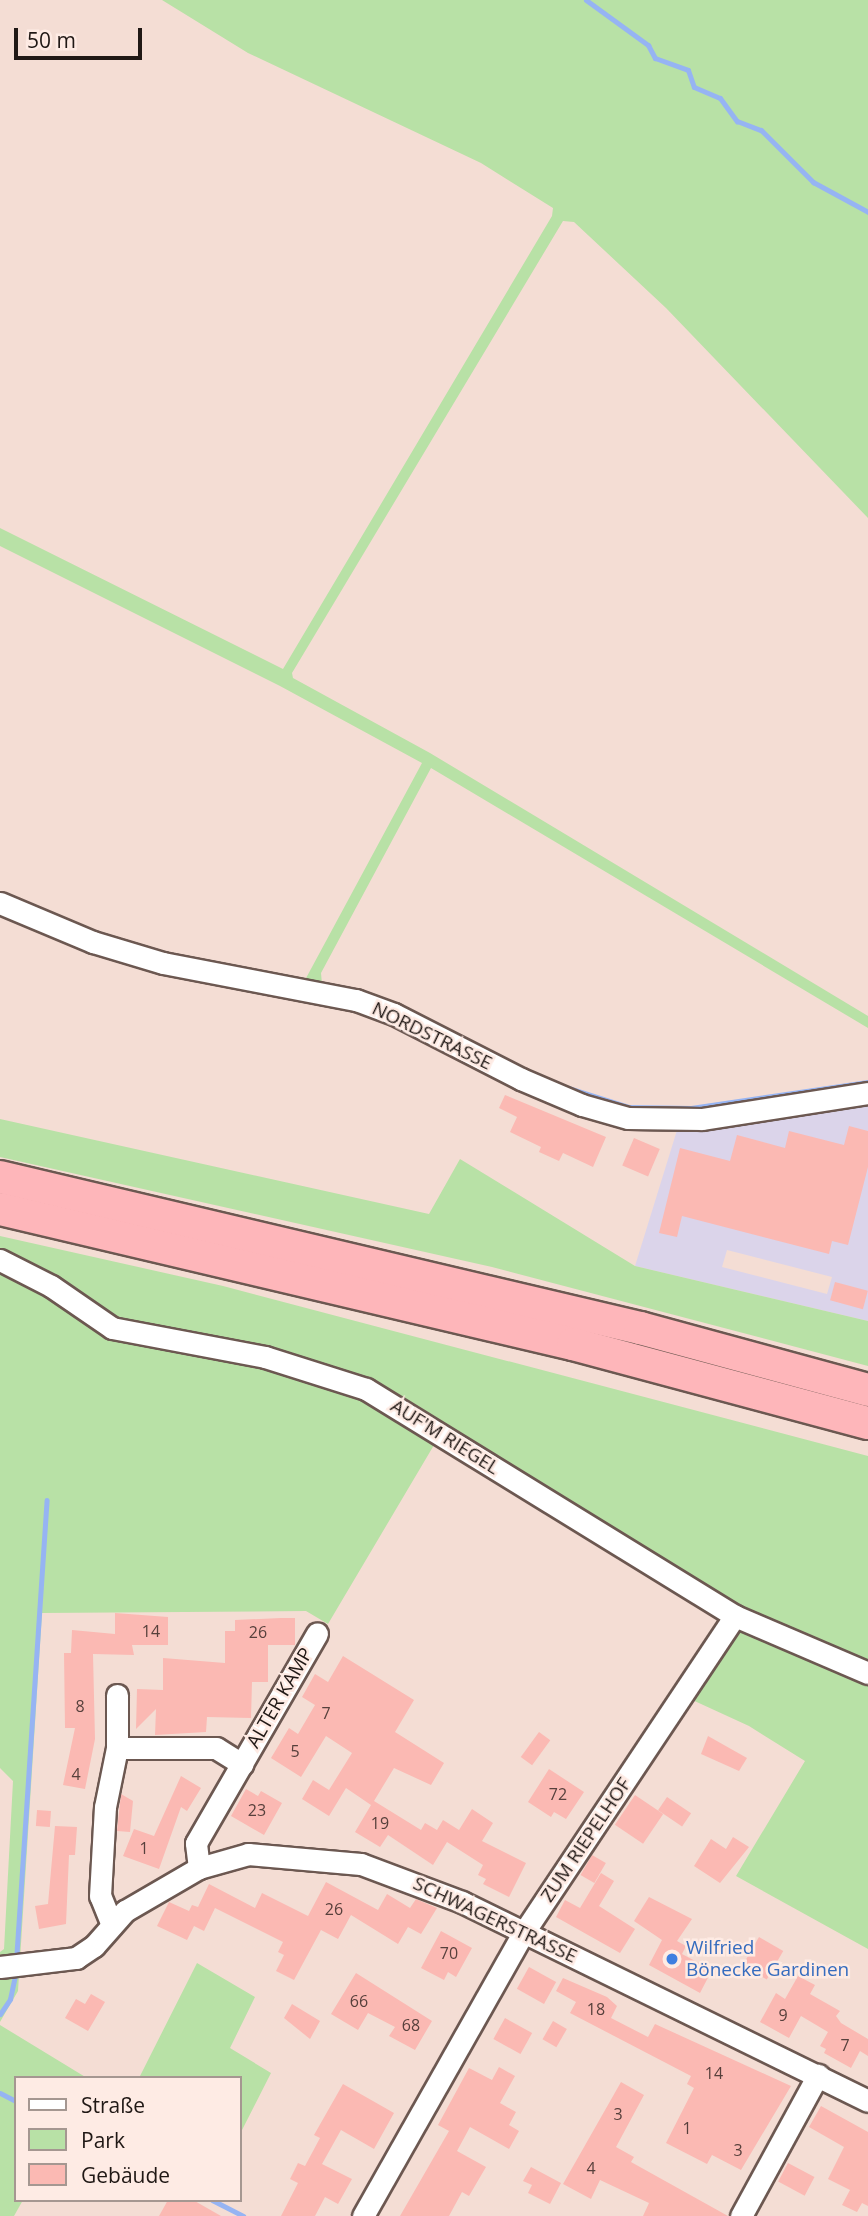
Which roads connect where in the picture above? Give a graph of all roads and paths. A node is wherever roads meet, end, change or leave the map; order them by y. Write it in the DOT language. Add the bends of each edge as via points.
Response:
graph roads {
  1 [pos="0,903"];
  2 [pos="868,1093"];
  3 [pos="0,1177"];
  4 [pos="0,1209"];
  5 [pos="0,1260"];
  6 [pos="868,1375"];
  7 [pos="817,1376"];
  8 [pos="868,1390"];
  9 [pos="795,1403"];
  10 [pos="868,1423"];
  11 [pos="868,1441"];
  12 [pos="735,1616"];
  13 [pos="317,1633"];
  14 [pos="868,1673"];
  15 [pos="117,1695"];
  16 [pos="117,1748"];
  17 [pos="242,1764"];
  18 [pos="199,1868"];
  19 [pos="112,1925"];
  20 [pos="524,1932"];
  21 [pos="13,1967"];
  22 [pos="818,2075"];
  23 [pos="868,2101"];
  24 [pos="363,2216"];
  25 [pos="741,2216"];
  1 -- 2 [label="street, NORDSTRASSE" via="93,942 163,963 356,1000 394,1014 533,1084 628,1118 702,1119"];
  3 -- 7 [label="highway" via="390,1267"];
  4 -- 9 [label="highway" via="546,1338"];
  5 -- 12 [label="street, AUF'M RIEGEL" via="41,1280 112,1328 265,1357 366,1389"];
  6 -- 7 [label="highway" via="841,1368"];
  7 -- 8 [label="highway"];
  9 -- 10 [label="highway"];
  9 -- 11 [label="highway" via="843,1433"];
  12 -- 14 [label="street, AUF'M RIEGEL"];
  12 -- 20 [label="street, ZUM RIEPELHOF"];
  13 -- 17 [label="street, ALTER KAMP"];
  15 -- 16 [label="street"];
  16 -- 17 [label="street, ALTER KAMP" via="216,1748"];
  16 -- 19 [label="street" via="105,1807 100,1896"];
  17 -- 18 [label="street, ALTER KAMP" via="196,1843"];
  18 -- 19 [label="street, SCHWAGERSTRASSE" via="125,1911"];
  18 -- 20 [label="street, SCHWAGERSTRASSE" via="248,1854 361,1864 420,1882"];
  19 -- 21 [label="street, SCHWAGERSTRASSE" via="76,1958"];
  20 -- 22 [label="street, SCHWAGERSTRASSE"];
  20 -- 24 [label="street, ZUM RIEPELHOF"];
  22 -- 23 [label="street, SCHWAGERSTRASSE"];
  22 -- 25 [label="street"];
}
